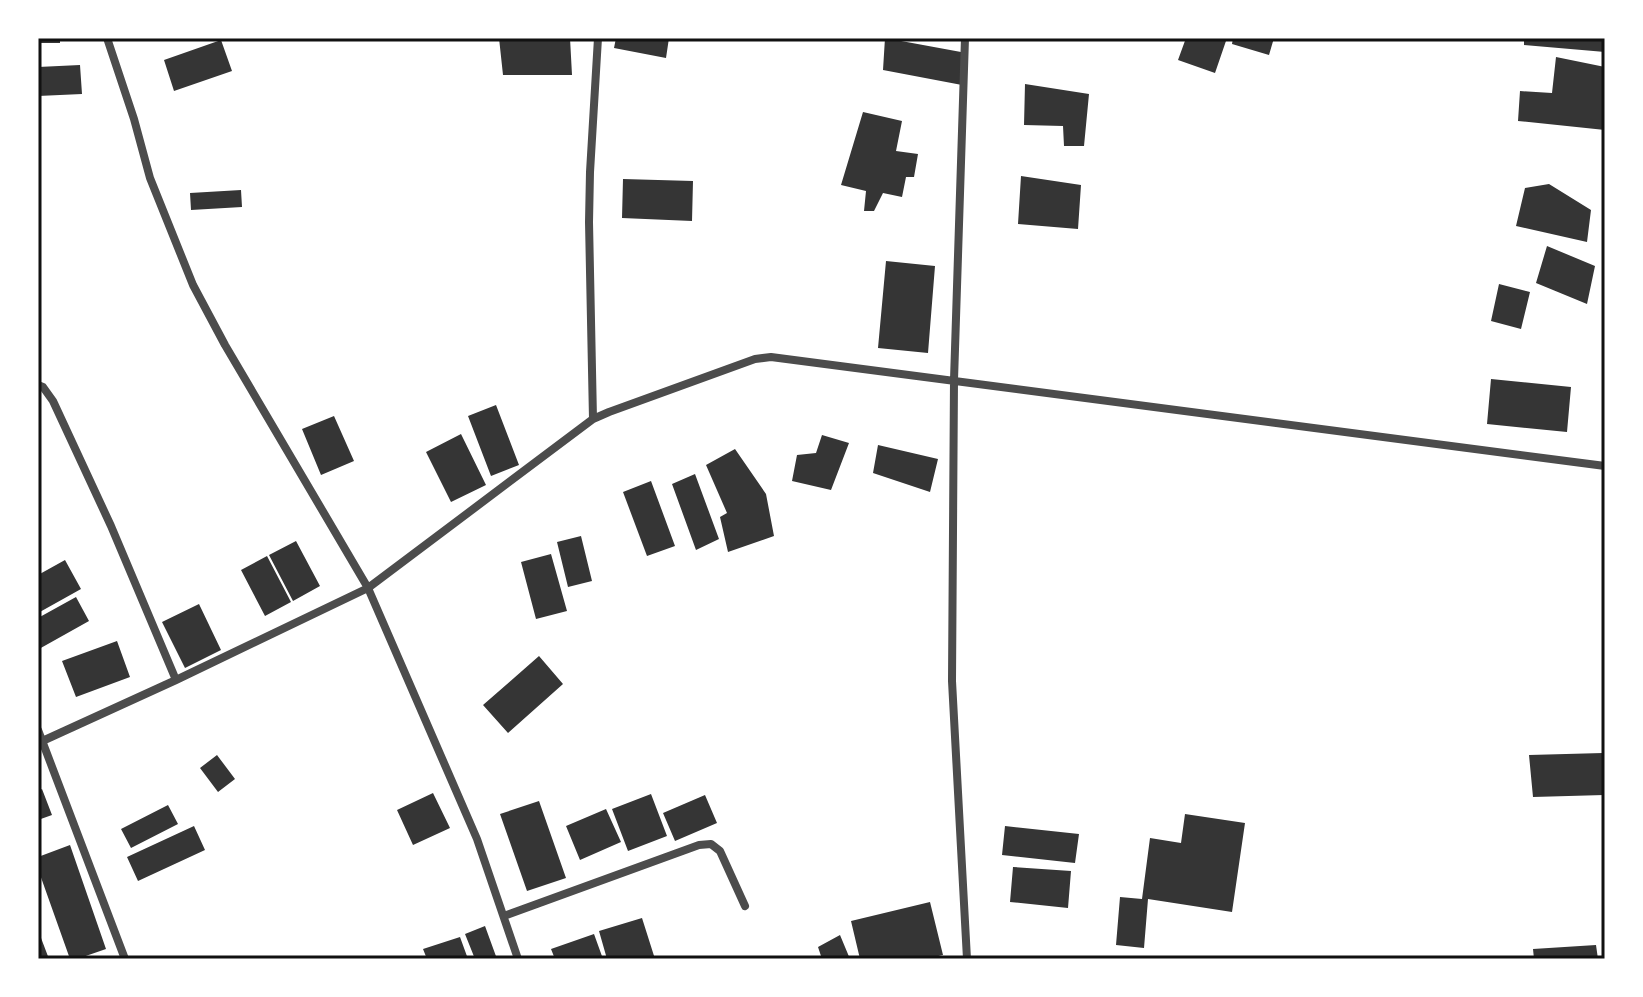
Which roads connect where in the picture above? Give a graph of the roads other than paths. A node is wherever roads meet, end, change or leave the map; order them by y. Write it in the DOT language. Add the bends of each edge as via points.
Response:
graph roads {
  1 [pos="107,38"];
  2 [pos="598,38"];
  3 [pos="965,38"];
  4 [pos="954,380"];
  5 [pos="38,385"];
  6 [pos="593,419"];
  7 [pos="1605,466"];
  8 [pos="368,588"];
  9 [pos="176,680"];
  10 [pos="38,730"];
  11 [pos="40,742"];
  12 [pos="745,906"];
  13 [pos="504,916"];
  14 [pos="125,959"];
  15 [pos="518,959"];
  16 [pos="967,959"];
  1 -- 8 [label="street" via="150,178 193,285"];
  2 -- 6 [label="street" via="589,222"];
  3 -- 4 [label="street"];
  4 -- 6 [label="street" via="771,357"];
  4 -- 7 [label="street"];
  4 -- 16 [label="street" via="952,681"];
  5 -- 9 [label="street" via="53,401"];
  6 -- 8 [label="street"];
  8 -- 9 [label="street"];
  8 -- 13 [label="street" via="477,839"];
  9 -- 11 [label="street"];
  10 -- 11 [label="street"];
  11 -- 14 [label="street"];
  12 -- 13 [label="street" via="720,851 711,844"];
  13 -- 15 [label="street"];
}
